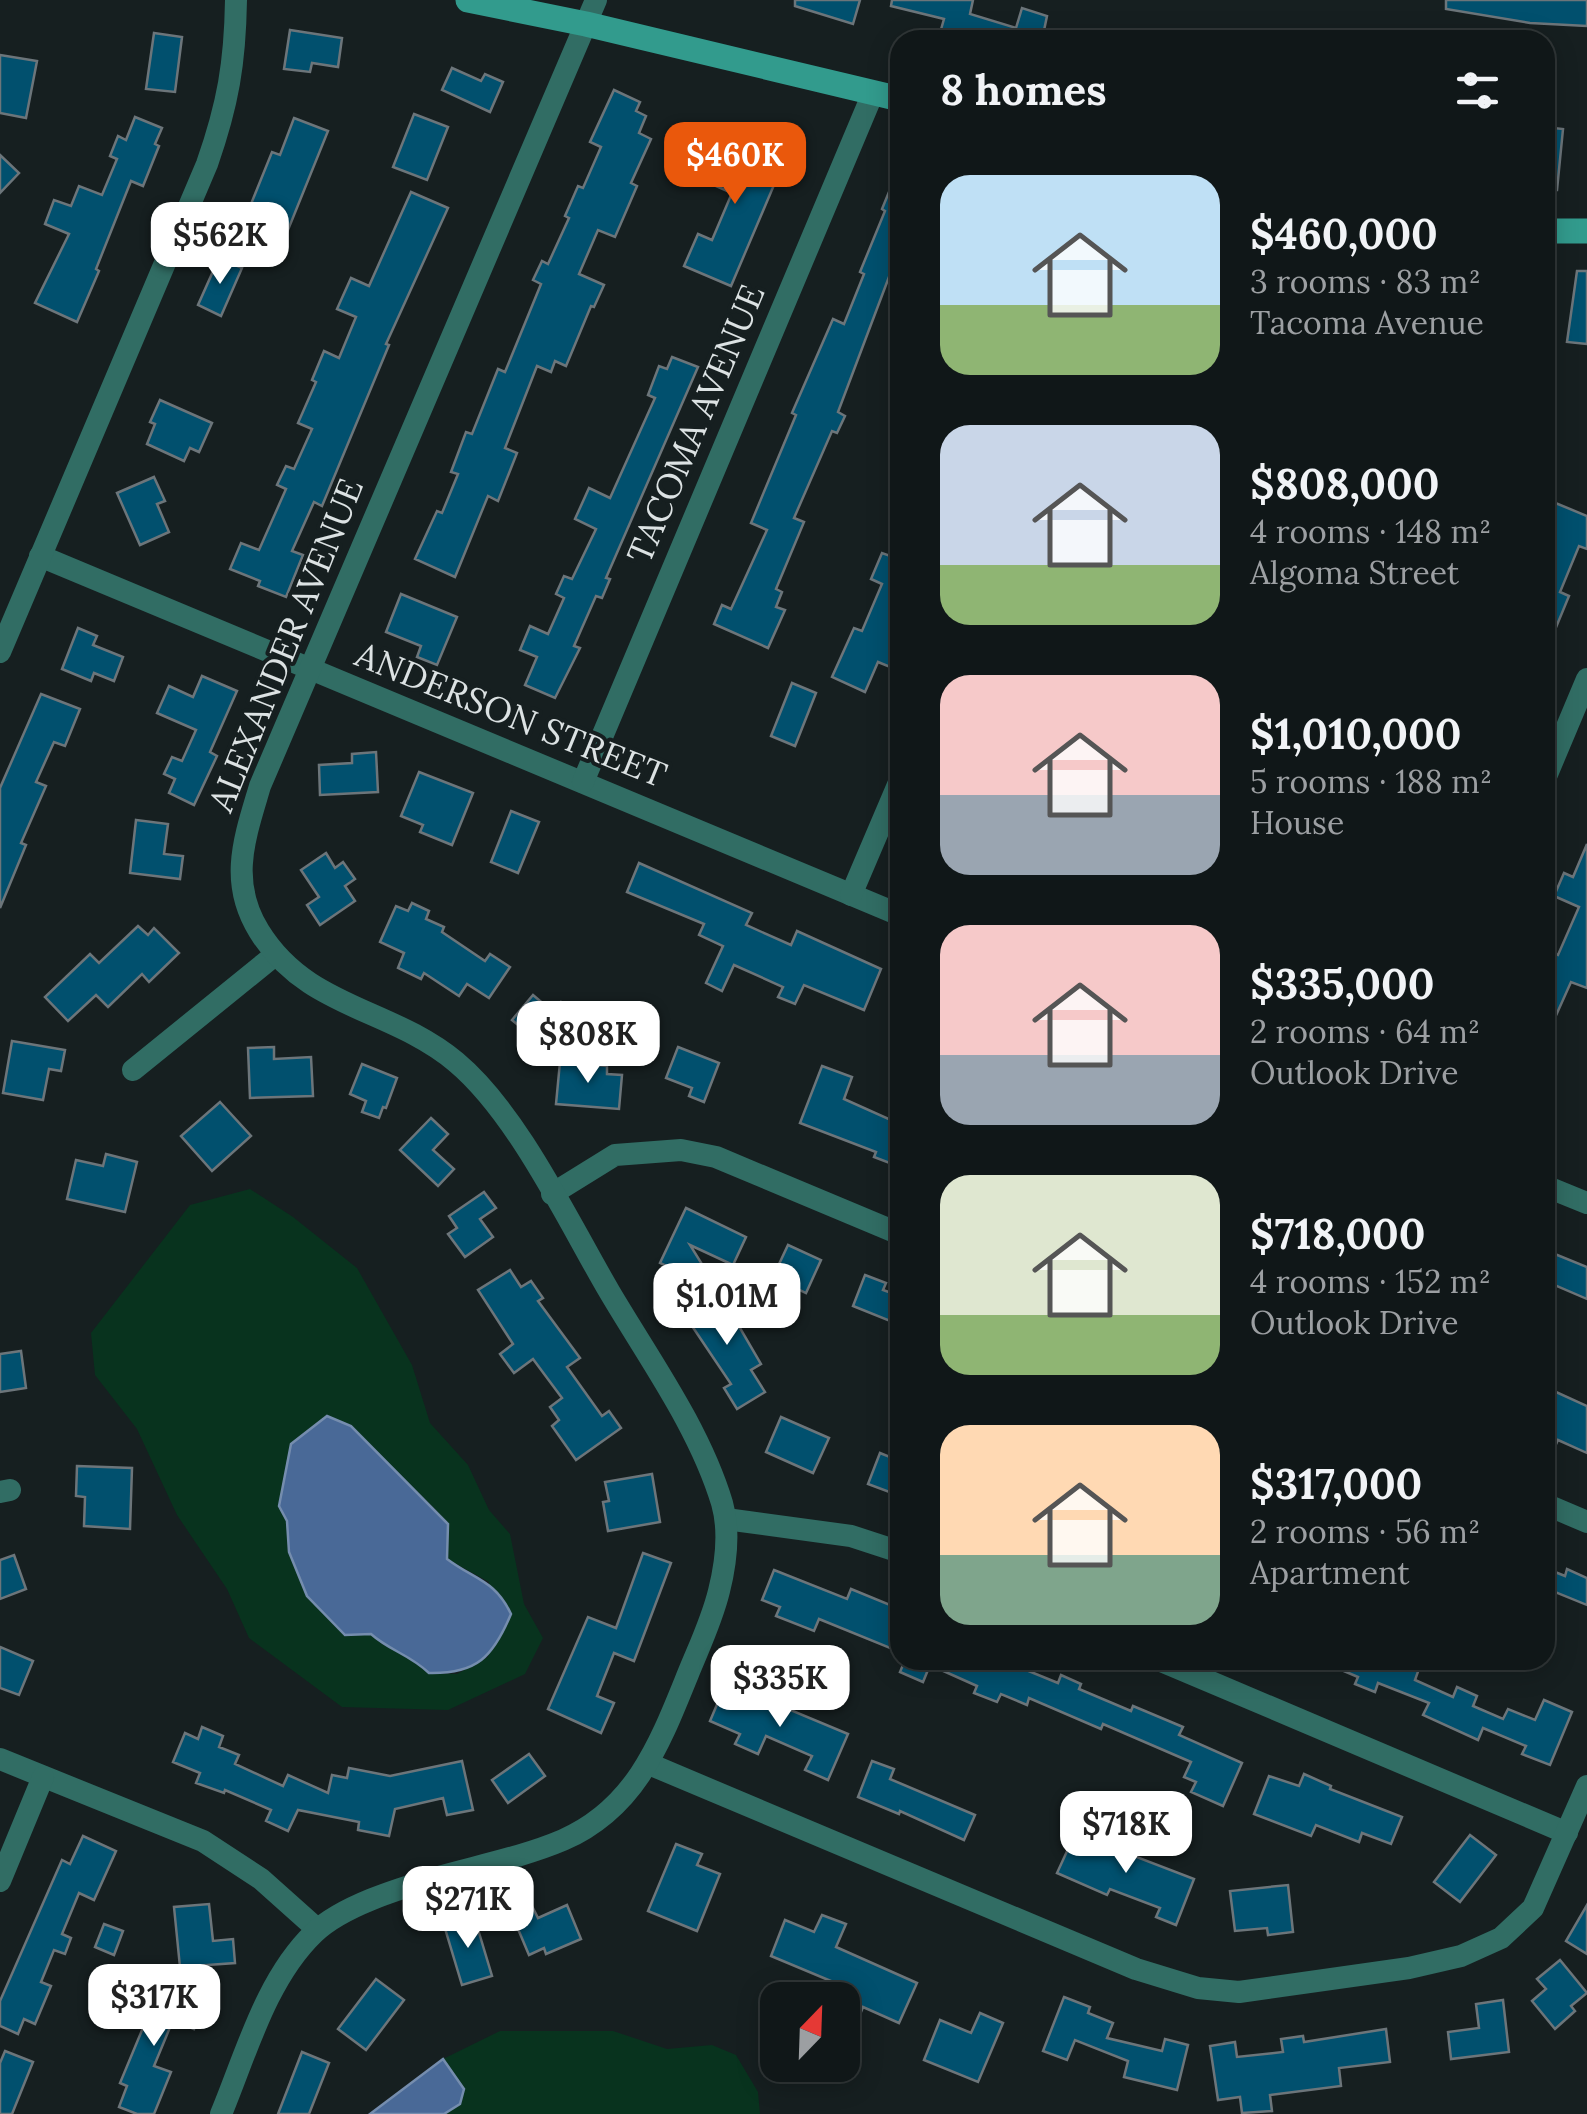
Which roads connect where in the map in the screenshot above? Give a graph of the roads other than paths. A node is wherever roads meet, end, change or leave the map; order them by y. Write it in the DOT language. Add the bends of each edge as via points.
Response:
graph roads {
  1 [pos="236,0"];
  2 [pos="468,0"];
  3 [pos="596,0"];
  4 [pos="586,24"];
  5 [pos="873,93"];
  6 [pos="890,97"];
  7 [pos="1555,231"];
  8 [pos="1587,232"];
  9 [pos="40,556"];
  10 [pos="0,652"];
  11 [pos="310,670"];
  12 [pos="1587,679"];
  13 [pos="1555,756"];
  14 [pos="583,782"];
  15 [pos="890,803"];
  16 [pos="851,895"];
  17 [pos="890,911"];
  18 [pos="275,955"];
  19 [pos="133,1070"];
  20 [pos="1555,1190"];
  21 [pos="552,1194"];
  22 [pos="1587,1203"];
  23 [pos="890,1230"];
  24 [pos="1555,1508"];
  25 [pos="726,1518"];
  26 [pos="1587,1522"];
  27 [pos="890,1549"];
  28 [pos="1183,1670"];
  29 [pos="0,1759"];
  30 [pos="649,1764"];
  31 [pos="43,1776"];
  32 [pos="1587,1786"];
  33 [pos="1567,1833"];
  34 [pos="0,1881"];
  35 [pos="317,1929"];
  36 [pos="221,2114"];
  1 -- 9 [label="street" via="235,58 213,146"];
  2 -- 4 [label="main road"];
  3 -- 4 [label="street, ALEXANDER AVENUE"];
  4 -- 5 [label="main road"];
  4 -- 11 [label="street, ALEXANDER AVENUE"];
  5 -- 6 [label="main road"];
  5 -- 14 [label="street, TACOMA AVENUE"];
  7 -- 8 [label="main road"];
  9 -- 10 [label="street"];
  9 -- 11 [label="street, ANDERSON STREET"];
  11 -- 14 [label="street, ANDERSON STREET"];
  11 -- 18 [label="street, ALEXANDER AVENUE" via="260,786 241,852 243,892"];
  12 -- 13 [label="street"];
  14 -- 16 [label="street, ANDERSON STREET"];
  15 -- 16 [label="street"];
  16 -- 17 [label="street, ANDERSON STREET"];
  18 -- 19 [label="street"];
  18 -- 21 [label="street, ALEXANDER AVENUE" via="313,988 418,1035 458,1064 504,1114"];
  20 -- 22 [label="street"];
  21 -- 23 [label="street" via="614,1155 681,1150 716,1156"];
  21 -- 25 [label="street, ALEXANDER AVENUE" via="692,1430"];
  24 -- 26 [label="street"];
  25 -- 27 [label="street" via="852,1536"];
  25 -- 30 [label="street, ALEXANDER AVENUE" via="713,1612"];
  28 -- 33 [label="street"];
  29 -- 31 [label="street"];
  30 -- 33 [label="street" via="1136,1969 1198,1988 1239,1992 1409,1968 1501,1938 1533,1908"];
  30 -- 35 [label="street, ALEXANDER AVENUE" via="619,1802 561,1840 370,1900"];
  31 -- 34 [label="street"];
  31 -- 35 [label="street" via="203,1842 261,1879"];
  32 -- 33 [label="street"];
  35 -- 36 [label="street, ALEXANDER AVENUE" via="270,1995"];
}
